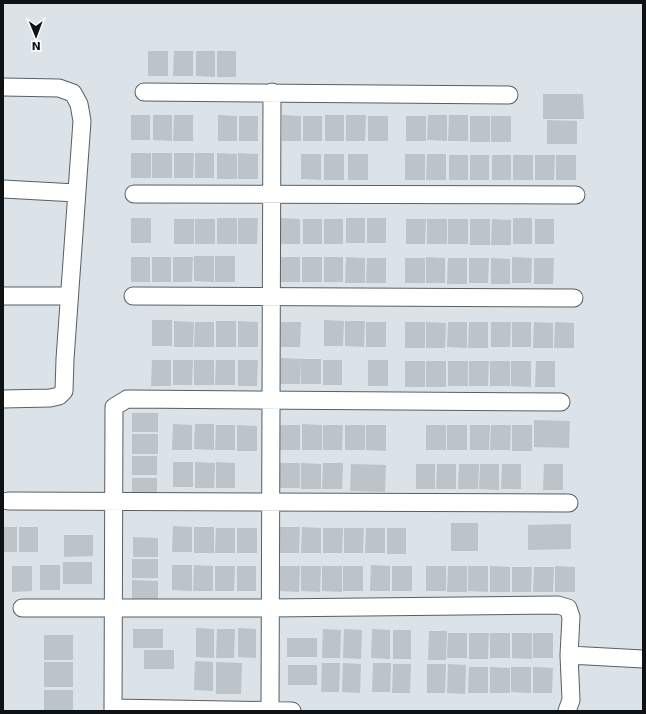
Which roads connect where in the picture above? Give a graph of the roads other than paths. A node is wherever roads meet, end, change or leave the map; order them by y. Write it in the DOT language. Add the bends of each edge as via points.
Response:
graph roads {
  1 [pos="3,87"];
  2 [pos="144,92"];
  3 [pos="272,92"];
  4 [pos="510,95"];
  5 [pos="3,190"];
  6 [pos="76,193"];
  7 [pos="134,194"];
  8 [pos="271,195"];
  9 [pos="576,195"];
  10 [pos="3,296"];
  11 [pos="69,296"];
  12 [pos="133,296"];
  13 [pos="271,297"];
  14 [pos="574,298"];
  15 [pos="3,399"];
  16 [pos="271,400"];
  17 [pos="561,402"];
  18 [pos="8,501"];
  19 [pos="114,502"];
  20 [pos="271,502"];
  21 [pos="569,503"];
  22 [pos="22,608"];
  23 [pos="114,608"];
  24 [pos="270,608"];
  25 [pos="569,655"];
  26 [pos="643,659"];
  27 [pos="113,710"];
  28 [pos="270,711"];
  29 [pos="292,711"];
  30 [pos="567,711"];
  1 -- 6 [label="street" via="59,88 73,92 80,104 82,121"];
  2 -- 3 [label="street"];
  3 -- 4 [label="street"];
  3 -- 8 [label="street"];
  5 -- 6 [label="street"];
  6 -- 11 [label="street"];
  7 -- 8 [label="street"];
  8 -- 9 [label="street"];
  8 -- 13 [label="street"];
  10 -- 11 [label="street"];
  11 -- 15 [label="street" via="64,391 59,396 50,398"];
  12 -- 13 [label="street"];
  13 -- 14 [label="street"];
  13 -- 16 [label="street"];
  16 -- 17 [label="street"];
  16 -- 19 [label="street" via="127,399 114,407"];
  16 -- 20 [label="street"];
  18 -- 19 [label="street"];
  19 -- 20 [label="street"];
  19 -- 23 [label="street"];
  20 -- 21 [label="street"];
  20 -- 24 [label="street"];
  22 -- 23 [label="street"];
  23 -- 24 [label="street"];
  23 -- 27 [label="street"];
  24 -- 25 [label="street" via="558,605 568,608 571,617"];
  24 -- 28 [label="street"];
  25 -- 26 [label="street"];
  25 -- 30 [label="street" via="571,700"];
  27 -- 28 [label="street"];
  28 -- 29 [label="street"];
}
